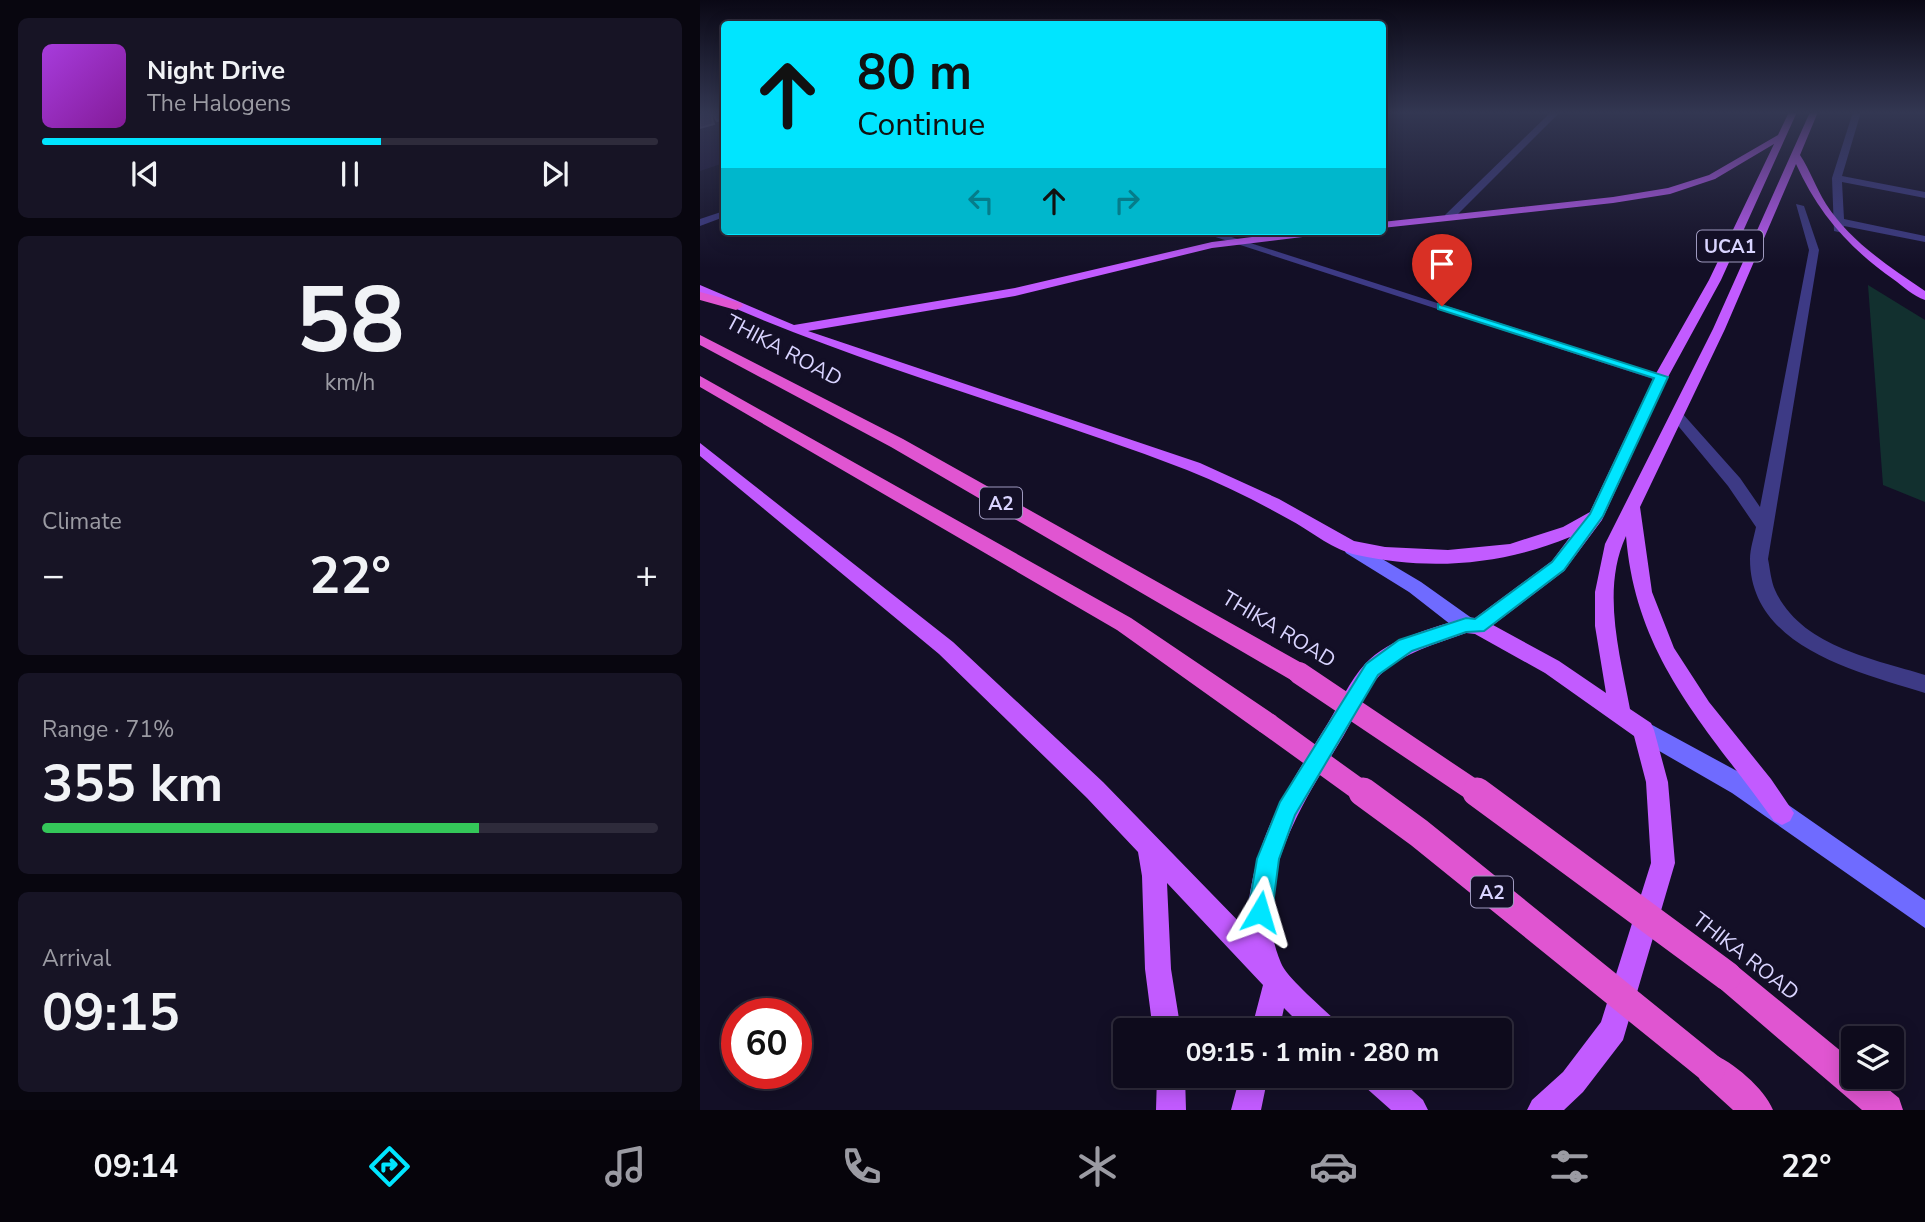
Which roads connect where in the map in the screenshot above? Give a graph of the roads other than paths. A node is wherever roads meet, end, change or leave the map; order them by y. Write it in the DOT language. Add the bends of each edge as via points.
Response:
graph roads {
  1 [pos="1501,164"];
  2 [pos="1735,164"];
  3 [pos="1769,164"];
  4 [pos="1794,164"];
  5 [pos="1800,164"];
  6 [pos="1841,164"];
  7 [pos="1837,178"];
  8 [pos="1925,195"];
  9 [pos="1799,206"];
  10 [pos="721,215"];
  11 [pos="1449,217"];
  12 [pos="700,223"];
  13 [pos="1386,225"];
  14 [pos="1840,226"];
  15 [pos="1215,235"];
  16 [pos="1290,235"];
  17 [pos="1925,239"];
  18 [pos="1235,241"];
  19 [pos="700,289"];
  20 [pos="700,296"];
  21 [pos="1925,296"];
  22 [pos="736,306"];
  23 [pos="795,329"];
  24 [pos="700,338"];
  25 [pos="1661,377"];
  26 [pos="700,381"];
  27 [pos="1677,416"];
  28 [pos="700,448"];
  29 [pos="1632,506"];
  30 [pos="1596,516"];
  31 [pos="1765,527"];
  32 [pos="1352,548"];
  33 [pos="1472,626"];
  34 [pos="1925,684"];
  35 [pos="1620,713"];
  36 [pos="1643,730"];
  37 [pos="1782,813"];
  38 [pos="1149,846"];
  39 [pos="1925,915"];
  40 [pos="1274,978"];
  41 [pos="1165,1018"];
  42 [pos="1267,1018"];
  43 [pos="1313,1018"];
  44 [pos="1171,1088"];
  45 [pos="1251,1088"];
  46 [pos="1388,1088"];
  47 [pos="1171,1110"];
  48 [pos="1246,1110"];
  49 [pos="1413,1110"];
  50 [pos="1542,1110"];
  51 [pos="1758,1110"];
  52 [pos="1887,1110"];
  1 -- 11 [label="street"];
  2 -- 11 [label="main road" via="1670,191"];
  3 -- 25 [label="main road, UCA1" via="1715,280"];
  4 -- 27 [label="main road, UCA1"];
  5 -- 14 [label="main road" via="1812,192"];
  6 -- 7 [label="street"];
  7 -- 8 [label="street"];
  7 -- 14 [label="street"];
  9 -- 31 [label="street" via="1814,250"];
  10 -- 12 [label="street"];
  11 -- 13 [label="main road"];
  14 -- 17 [label="street"];
  14 -- 21 [label="main road" via="1852,246"];
  15 -- 18 [label="street"];
  16 -- 18 [label="main road"];
  18 -- 23 [label="main road" via="1015,292"];
  18 -- 25 [label="street"];
  19 -- 22 [label="main road, THIKA ROAD"];
  20 -- 22 [label="highway"];
  22 -- 23 [label="main road, THIKA ROAD"];
  23 -- 32 [label="main road, THIKA ROAD" via="856,354 1194,467 1263,497"];
  24 -- 52 [label="highway, THIKA ROAD / A2, bridge" via="897,443 1299,673 1468,786 1727,975"];
  25 -- 30 [label="main road, UCA1"];
  26 -- 51 [label="highway, A2, bridge" via="1124,624 1419,834"];
  27 -- 29 [label="main road, UCA1"];
  27 -- 31 [label="street" via="1734,482"];
  28 -- 38 [label="main road" via="946,648"];
  29 -- 35 [label="main road, UCA1" via="1614,544 1604,592"];
  29 -- 37 [label="main road" via="1643,593 1662,642 1690,692"];
  30 -- 32 [label="main road" via="1562,536 1481,555 1434,556"];
  30 -- 33 [label="main road, UCA1" via="1558,566"];
  31 -- 34 [label="street" via="1760,578 1772,608 1789,627 1817,646"];
  32 -- 33 [label="main road, THIKA ROAD"];
  33 -- 35 [label="main road" via="1552,667"];
  33 -- 40 [label="main road" via="1406,646 1372,670 1287,809 1268,859 1261,894 1259,930"];
  35 -- 36 [label="main road"];
  36 -- 37 [label="main road"];
  36 -- 50 [label="main road" via="1657,782 1663,863 1613,1030 1573,1082"];
  37 -- 39 [label="main road"];
  38 -- 40 [label="main road"];
  38 -- 41 [label="main road"];
  40 -- 42 [label="main road"];
  40 -- 43 [label="main road"];
  44 -- 47 [label="main road"];
  45 -- 48 [label="main road"];
  46 -- 49 [label="main road"];
}
